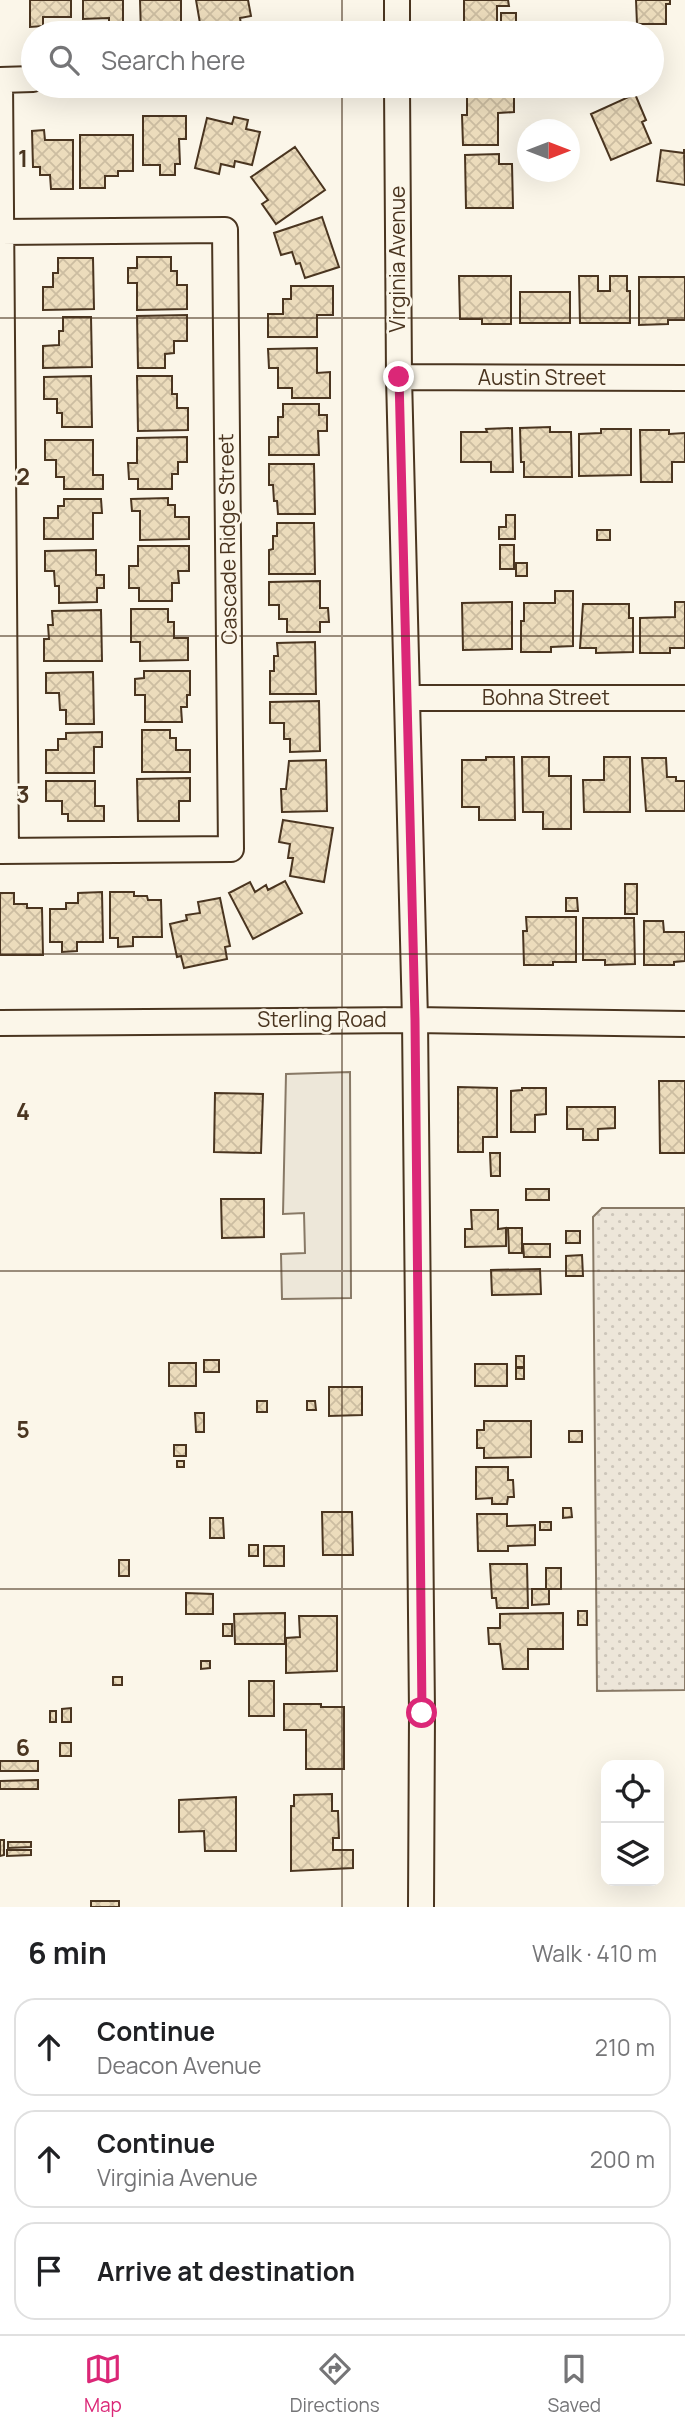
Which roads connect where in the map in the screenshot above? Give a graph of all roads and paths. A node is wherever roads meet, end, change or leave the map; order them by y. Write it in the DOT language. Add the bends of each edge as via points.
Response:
graph roads {
  1 [pos="397,0"];
  2 [pos="397,21"];
  3 [pos="21,79"];
  4 [pos="0,80"];
  5 [pos="397,98"];
  6 [pos="1,232"];
  7 [pos="399,377"];
  8 [pos="685,378"];
  9 [pos="1,442"];
  10 [pos="407,698"];
  11 [pos="685,698"];
  12 [pos="3,851"];
  13 [pos="415,1020"];
  14 [pos="0,1023"];
  15 [pos="685,1024"];
  16 [pos="421,1907"];
  1 -- 2 [label="street"];
  3 -- 4 [label="street"];
  4 -- 6 [label="street"];
  5 -- 7 [label="street, Virginia Avenue"];
  6 -- 9 [label="street"];
  6 -- 12 [label="street, Cascade Ridge Street" via="225,230 231,849"];
  7 -- 8 [label="street, Austin Street"];
  7 -- 10 [label="street, Virginia Avenue"];
  9 -- 12 [label="street"];
  10 -- 11 [label="street, Bohna Street"];
  10 -- 13 [label="street, Virginia Avenue"];
  13 -- 14 [label="street, Sterling Road"];
  13 -- 15 [label="street, Sterling Road"];
  13 -- 16 [label="street, Virginia Avenue"];
}
